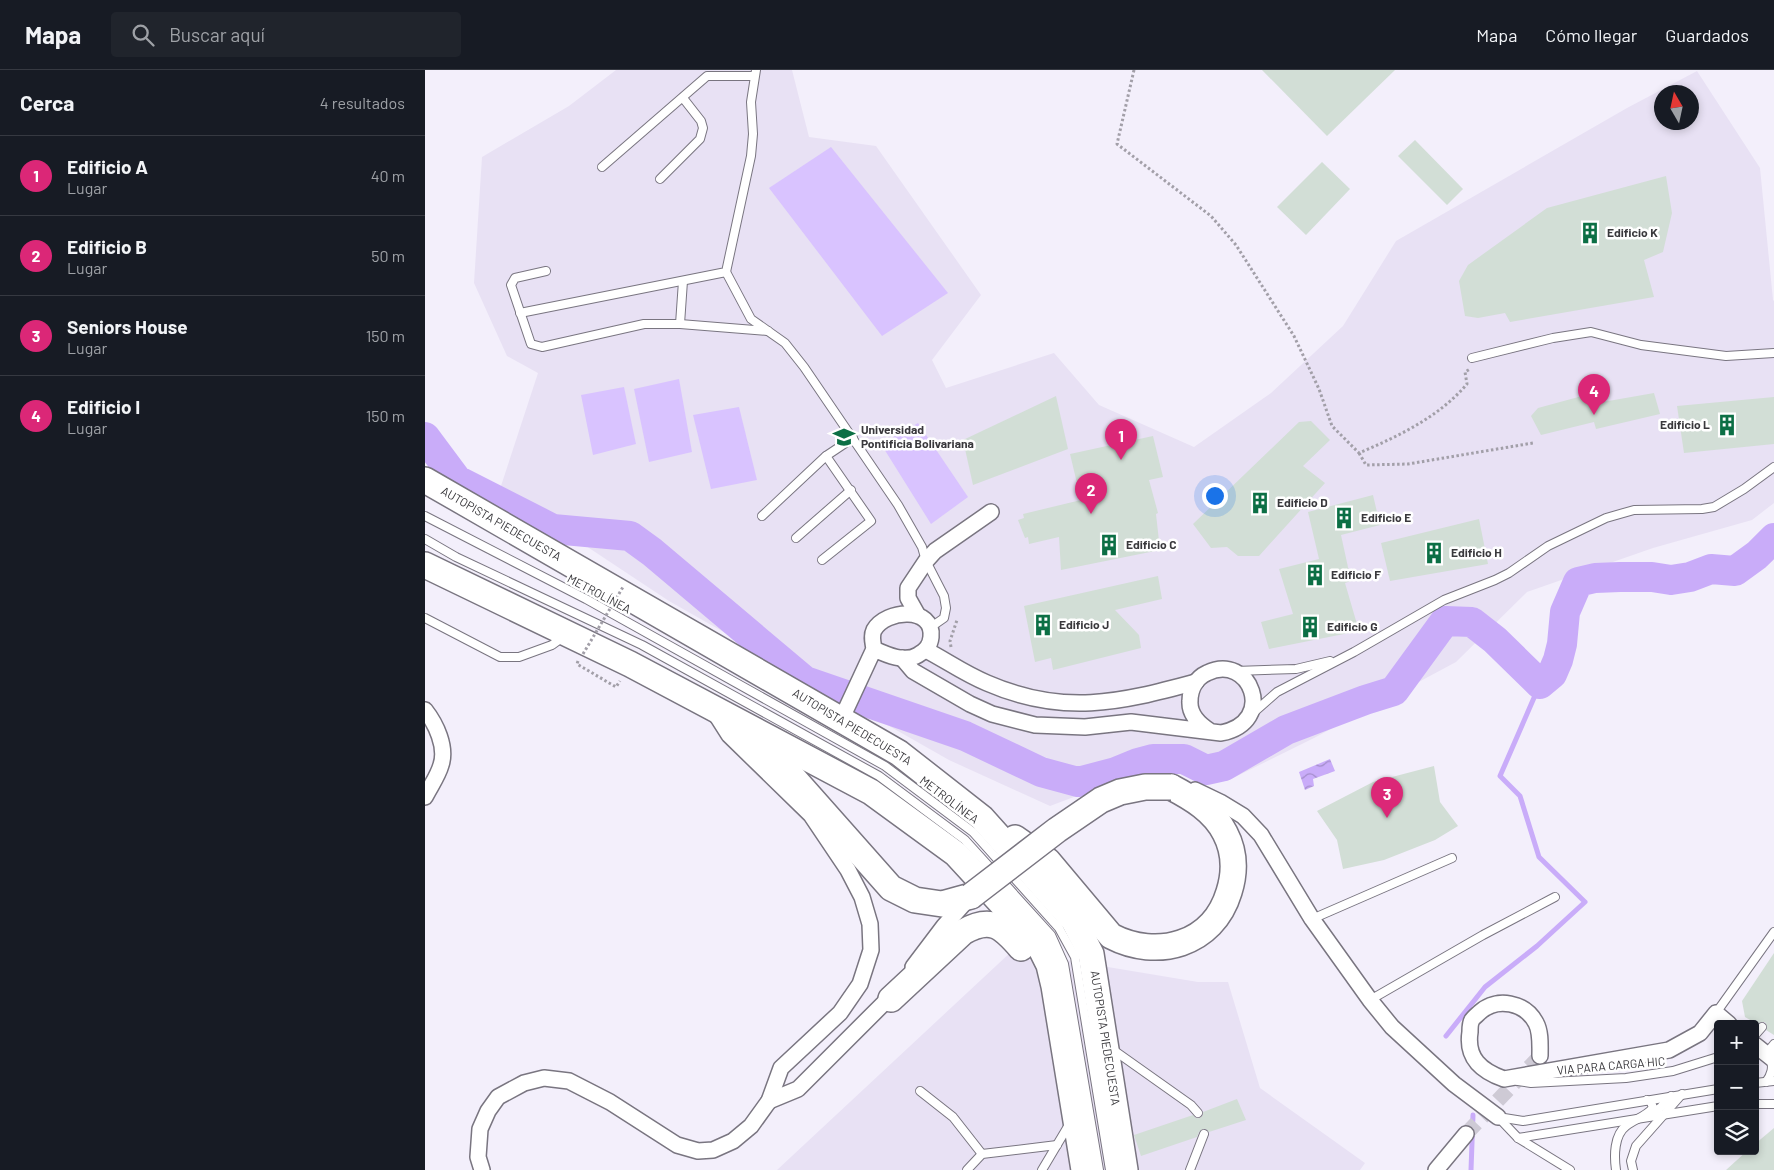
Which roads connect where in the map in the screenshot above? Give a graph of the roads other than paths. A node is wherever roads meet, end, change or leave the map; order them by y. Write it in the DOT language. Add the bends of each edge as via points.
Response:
graph roads {
  1 [pos="708,73"];
  2 [pos="755,73"];
  3 [pos="683,98"];
  4 [pos="602,167"];
  5 [pos="660,179"];
  6 [pos="547,271"];
  7 [pos="726,272"];
  8 [pos="683,281"];
  9 [pos="521,313"];
  10 [pos="680,324"];
  11 [pos="769,332"];
  12 [pos="1774,353"];
  13 [pos="1472,358"];
  14 [pos="853,438"];
  15 [pos="827,456"];
  16 [pos="1774,467"];
  17 [pos="425,480"];
  18 [pos="851,490"];
  19 [pos="991,512"];
  20 [pos="425,516"];
  21 [pos="762,516"];
  22 [pos="796,538"];
  23 [pos="425,539"];
  24 [pos="822,560"];
  25 [pos="926,561"];
  26 [pos="425,565"];
  27 [pos="917,614"];
  28 [pos="425,618"];
  29 [pos="931,627"];
  30 [pos="567,634"];
  31 [pos="874,649"];
  32 [pos="926,650"];
  33 [pos="1344,657"];
  34 [pos="902,658"];
  35 [pos="1233,671"];
  36 [pos="1195,682"];
  37 [pos="709,705"];
  38 [pos="425,710"];
  39 [pos="845,711"];
  40 [pos="1249,717"];
  41 [pos="1210,731"];
  42 [pos="1171,787"];
  43 [pos="425,796"];
  44 [pos="982,818"];
  45 [pos="1452,858"];
  46 [pos="971,896"];
  47 [pos="1555,897"];
  48 [pos="1312,919"];
  49 [pos="1774,932"];
  50 [pos="1054,986"];
  51 [pos="891,999"];
  52 [pos="1370,1000"];
  53 [pos="1716,1014"];
  54 [pos="1724,1020"];
  55 [pos="1762,1027"];
  56 [pos="1104,1044"];
  57 [pos="1765,1049"];
  58 [pos="1540,1056"];
  59 [pos="1714,1058"];
  60 [pos="1504,1079"];
  61 [pos="1770,1082"];
  62 [pos="1714,1090"];
  63 [pos="920,1091"];
  64 [pos="1682,1094"];
  65 [pos="1671,1096"];
  66 [pos="1647,1100"];
  67 [pos="769,1101"];
  68 [pos="1759,1104"];
  69 [pos="1774,1104"];
  70 [pos="1714,1107"];
  71 [pos="1198,1114"];
  72 [pos="1663,1114"];
  73 [pos="1075,1115"];
  74 [pos="1498,1117"];
  75 [pos="1641,1118"];
  76 [pos="1204,1134"];
  77 [pos="1466,1134"];
  78 [pos="1518,1138"];
  79 [pos="1057,1145"];
  80 [pos="982,1154"];
  81 [pos="482,1170"];
  82 [pos="967,1170"];
  83 [pos="1042,1170"];
  84 [pos="1084,1170"];
  85 [pos="1099,1170"];
  86 [pos="1110,1170"];
  87 [pos="1125,1170"];
  88 [pos="1190,1170"];
  89 [pos="1436,1170"];
  90 [pos="1569,1170"];
  91 [pos="1616,1170"];
  92 [pos="1633,1170"];
  1 -- 2 [label="lane"];
  1 -- 3 [label="lane"];
  2 -- 7 [label="lane" via="751,102 751,156"];
  3 -- 4 [label="lane"];
  3 -- 5 [label="lane" via="701,121 700,139"];
  6 -- 9 [label="lane" via="515,278 511,285"];
  7 -- 8 [label="lane"];
  7 -- 11 [label="lane" via="751,319"];
  8 -- 9 [label="lane"];
  8 -- 10 [label="lane"];
  9 -- 10 [label="lane" via="531,344 542,347 644,324"];
  10 -- 11 [label="lane"];
  11 -- 14 [label="lane" via="785,343"];
  12 -- 13 [label="lane" via="1726,356 1641,345 1591,332"];
  14 -- 15 [label="lane"];
  14 -- 25 [label="lane" via="898,505 922,547"];
  15 -- 18 [label="lane"];
  15 -- 21 [label="lane"];
  16 -- 33 [label="lane" via="1714,507 1634,510 1606,518 1548,546 1495,580 1444,600"];
  17 -- 39 [label="highway, AUTOPISTA PIEDECUESTA"];
  18 -- 22 [label="lane"];
  18 -- 24 [label="lane" via="871,521"];
  19 -- 25 [label="street" via="935,551"];
  20 -- 86 [label="lane, METROLÍNEA" via="594,604 885,766 973,832 1059,928 1075,956"];
  23 -- 85 [label="lane, METROLÍNEA" via="456,557 643,645 879,776 965,840 1051,935 1064,964"];
  25 -- 27 [label="street" via="908,588 908,598"];
  25 -- 29 [label="lane" via="944,596 946,608 944,618"];
  26 -- 30 [label="highway"];
  27 -- 29 [label="street"];
  27 -- 31 [label="street" via="890,617 879,625 873,631"];
  28 -- 30 [label="lane" via="500,657 519,657 552,645"];
  29 -- 32 [label="street" via="931,641"];
  30 -- 37 [label="highway"];
  31 -- 34 [label="street"];
  31 -- 39 [label="street"];
  32 -- 34 [label="street" via="915,657"];
  32 -- 36 [label="street" via="986,683 1024,698 1046,702 1110,702"];
  33 -- 35 [label="lane" via="1296,669"];
  33 -- 40 [label="lane" via="1277,692"];
  34 -- 41 [label="street" via="913,671 971,704 992,714 1035,725 1085,727 1131,722"];
  35 -- 36 [label="street" via="1213,670"];
  35 -- 40 [label="street" via="1248,682 1252,690"];
  36 -- 41 [label="street" via="1190,698 1193,715"];
  37 -- 46 [label="highway" via="790,774 891,888 915,900 942,904"];
  37 -- 50 [label="highway" via="871,792 950,848 1038,944 1049,965"];
  37 -- 67 [label="street" via="729,735 811,815 852,877 870,924 871,950 859,984 840,1013 781,1068"];
  38 -- 43 [label="street" via="433,720 442,750 442,764"];
  39 -- 44 [label="highway, AUTOPISTA PIEDECUESTA"];
  40 -- 41 [label="street" via="1232,731"];
  42 -- 44 [label="highway" via="1193,798 1211,813 1225,833 1233,854 1233,879 1225,905 1199,934 1175,945 1145,948 1111,936 1048,861"];
  42 -- 46 [label="highway, bridge" via="1145,786 1101,800"];
  42 -- 48 [label="street" via="1197,790 1243,816 1261,835"];
  44 -- 56 [label="highway, AUTOPISTA PIEDECUESTA" via="1074,921 1091,954"];
  45 -- 48 [label="lane"];
  46 -- 51 [label="street" via="922,954"];
  47 -- 52 [label="lane"];
  48 -- 52 [label="street"];
  49 -- 53 [label="lane"];
  50 -- 51 [label="highway" via="1008,932 997,925 985,924 963,932"];
  50 -- 73 [label="highway"];
  51 -- 67 [label="street" via="798,1089"];
  52 -- 74 [label="street" via="1392,1026 1454,1084"];
  53 -- 54 [label="street"];
  53 -- 60 [label="street" via="1700,1033 1669,1050"];
  55 -- 57 [label="lane"];
  56 -- 71 [label="lane" via="1191,1105"];
  56 -- 87 [label="highway, AUTOPISTA PIEDECUESTA"];
  57 -- 61 [label="lane" via="1773,1067"];
  58 -- 60 [label="street" via="1536,1023 1528,1013 1516,1005 1502,1002 1484,1009 1472,1020 1469,1040 1475,1060 1487,1073"];
  59 -- 60 [label="lane, VIA PARA CARGA HIC" via="1673,1072 1626,1078 1531,1083"];
  62 -- 64 [label="lane"];
  63 -- 80 [label="lane" via="953,1116"];
  64 -- 65 [label="lane"];
  64 -- 72 [label="lane"];
  65 -- 66 [label="lane"];
  65 -- 75 [label="lane" via="1661,1107"];
  66 -- 74 [label="lane" via="1523,1121"];
  66 -- 75 [label="lane" via="1653,1108"];
  67 -- 81 [label="street" via="751,1126 733,1141 713,1150 698,1151 677,1144 610,1102 569,1081 545,1078 524,1083 498,1097 488,1111 480,1130 478,1157"];
  68 -- 69 [label="lane"];
  70 -- 72 [label="lane"];
  72 -- 75 [label="lane"];
  72 -- 92 [label="lane" via="1635,1146 1631,1161"];
  73 -- 79 [label="lane"];
  73 -- 84 [label="highway"];
  74 -- 78 [label="lane"];
  75 -- 78 [label="lane"];
  75 -- 91 [label="lane" via="1624,1127 1617,1139"];
  76 -- 88 [label="lane"];
  77 -- 89 [label="street"];
  78 -- 90 [label="lane"];
  79 -- 80 [label="lane"];
  79 -- 83 [label="lane"];
  80 -- 82 [label="lane"];
}
